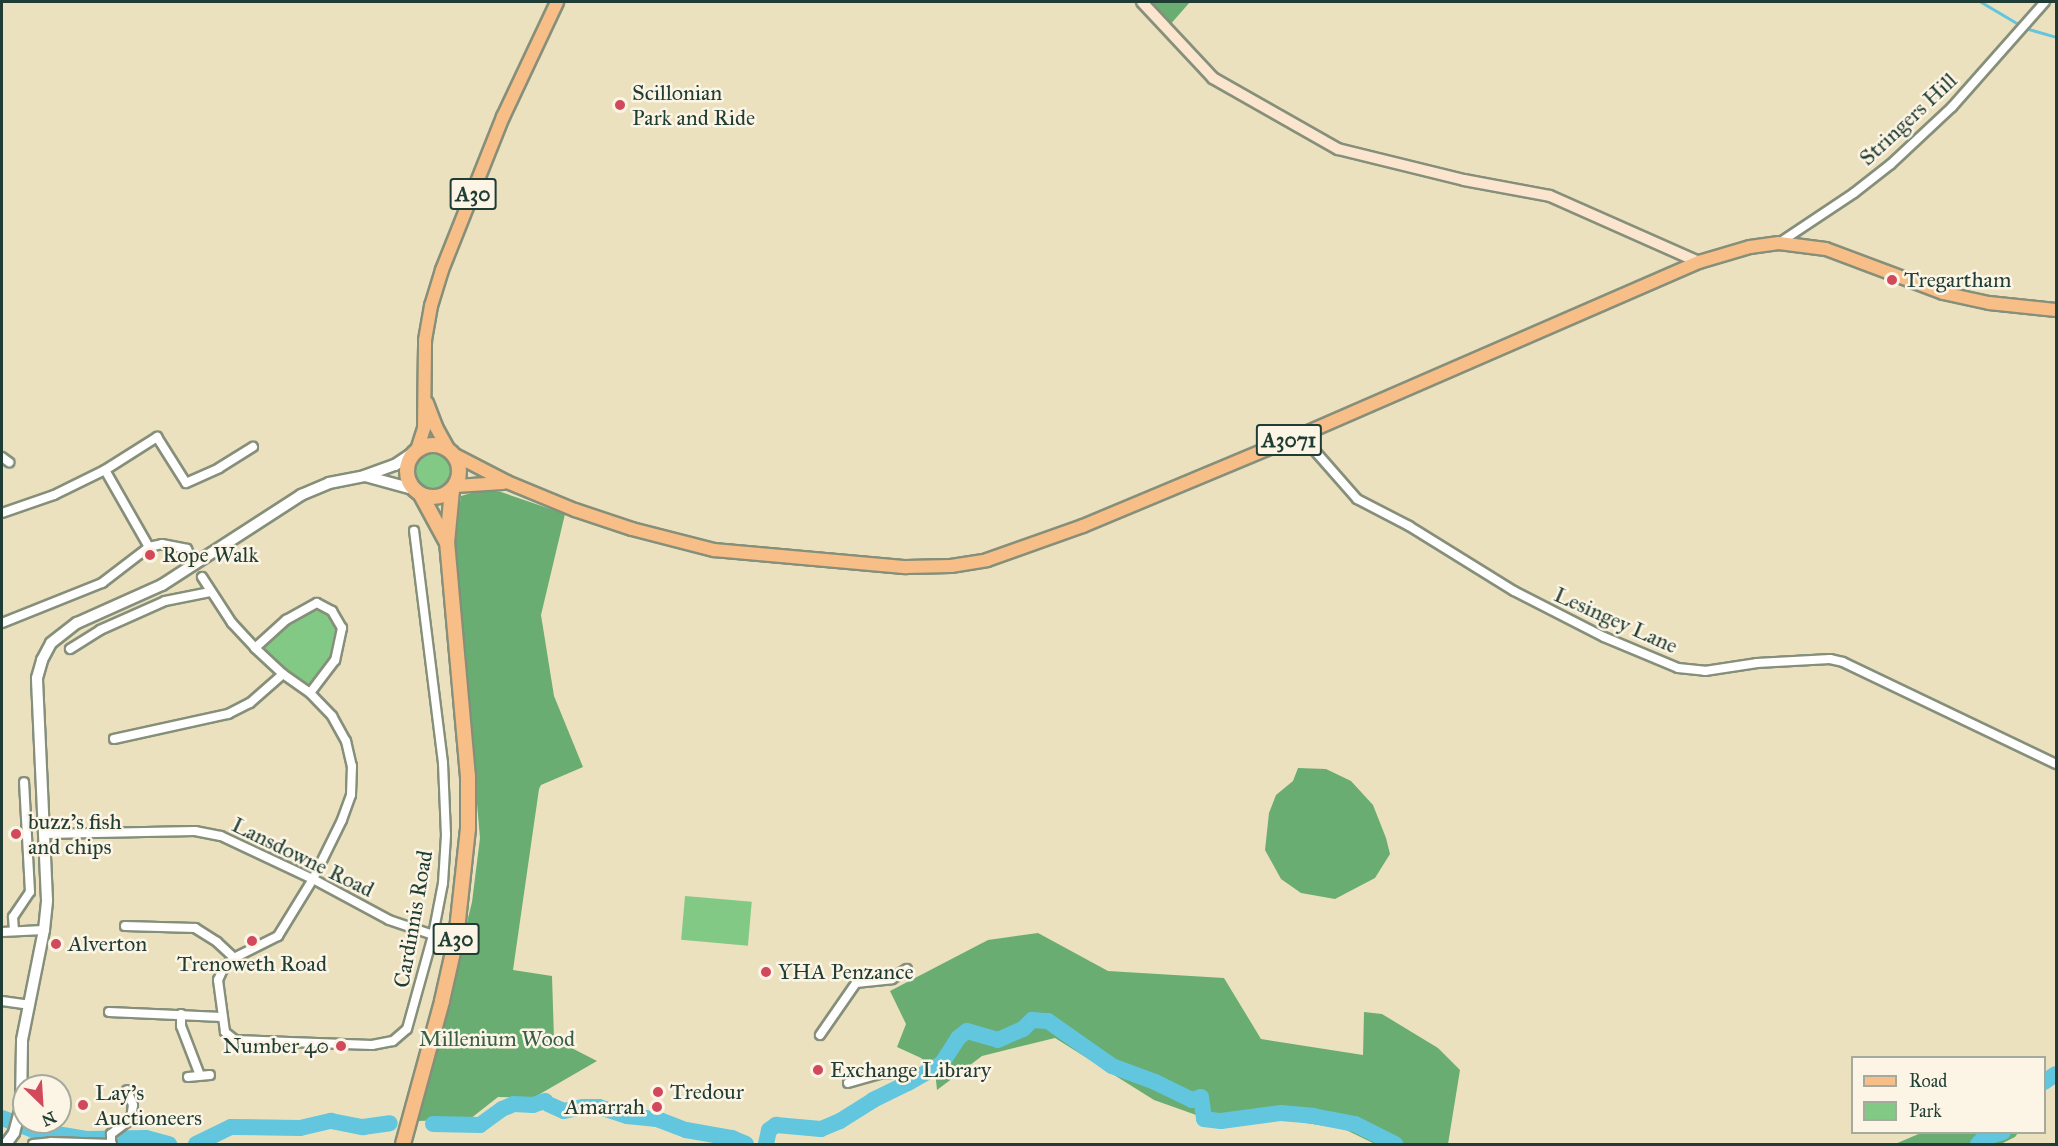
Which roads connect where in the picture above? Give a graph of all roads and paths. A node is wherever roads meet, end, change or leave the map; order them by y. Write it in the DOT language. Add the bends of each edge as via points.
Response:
graph roads {
  1 [pos="557,2"];
  2 [pos="1142,2"];
  3 [pos="2045,2"];
  4 [pos="1779,243"];
  5 [pos="1699,262"];
  6 [pos="2056,310"];
  7 [pos="425,399"];
  8 [pos="1301,435"];
  9 [pos="253,447"];
  10 [pos="415,452"];
  11 [pos="452,452"];
  12 [pos="105,470"];
  13 [pos="364,476"];
  14 [pos="507,482"];
  15 [pos="454,488"];
  16 [pos="417,492"];
  17 [pos="2,513"];
  18 [pos="414,531"];
  19 [pos="447,543"];
  20 [pos="149,547"];
  21 [pos="194,565"];
  22 [pos="202,577"];
  23 [pos="210,592"];
  24 [pos="2,623"];
  25 [pos="255,648"];
  26 [pos="70,649"];
  27 [pos="283,674"];
  28 [pos="310,693"];
  29 [pos="114,739"];
  30 [pos="2056,764"];
  31 [pos="24,782"];
  32 [pos="45,834"];
  33 [pos="313,879"];
  34 [pos="125,926"];
  35 [pos="44,930"];
  36 [pos="14,931"];
  37 [pos="2,932"];
  38 [pos="433,934"];
  39 [pos="234,958"];
  40 [pos="907,969"];
  41 [pos="2,1001"];
  42 [pos="29,1005"];
  43 [pos="109,1012"];
  44 [pos="181,1014"];
  45 [pos="222,1017"];
  46 [pos="820,1035"];
  47 [pos="199,1074"];
  48 [pos="888,1074"];
  49 [pos="210,1075"];
  50 [pos="188,1077"];
  51 [pos="848,1083"];
  52 [pos="127,1090"];
  53 [pos="111,1141"];
  54 [pos="6,1144"];
  55 [pos="33,1144"];
  56 [pos="95,1144"];
  57 [pos="403,1144"];
  1 -- 7 [label="main road, A30" via="503,117 442,270 425,340"];
  2 -- 5 [label="main road" via="1213,78 1338,149 1464,180 1551,196"];
  3 -- 4 [label="street, Stringers Hill" via="1952,106 1891,164"];
  4 -- 5 [label="main road, A3071"];
  4 -- 6 [label="main road, A3071" via="1826,249 1943,293 1989,303"];
  5 -- 8 [label="main road, A3071"];
  7 -- 10 [label="main road, A30" via="424,428"];
  7 -- 11 [label="main road, A30"];
  8 -- 14 [label="main road, A3071" via="1083,526 987,560 951,566 906,567 714,550 632,529"];
  8 -- 30 [label="street, Lesingey Lane" via="1357,499 1514,591 1604,637 1678,668 1705,671 1756,663 1830,659 1843,662"];
  9 -- 12 [label="street" via="186,483 157,437"];
  10 -- 11 [label="highway" via="433,444"];
  10 -- 13 [label="street" via="395,465"];
  10 -- 16 [label="highway" via="406,473"];
  11 -- 14 [label="main road, A3071"];
  11 -- 15 [label="highway" via="460,470"];
  12 -- 17 [label="street" via="54,495"];
  12 -- 20 [label="street"];
  13 -- 16 [label="street"];
  13 -- 21 [label="street" via="329,483 301,495"];
  14 -- 15 [label="main road, A3071"];
  15 -- 16 [label="highway" via="440,497"];
  15 -- 19 [label="highway, A30"];
  16 -- 19 [label="highway, A30"];
  18 -- 38 [label="street, Cardinnis Road" via="443,763 446,835"];
  19 -- 57 [label="highway, A30" via="468,777 468,828 456,939"];
  20 -- 21 [label="street" via="162,544 187,549"];
  20 -- 24 [label="street" via="102,583"];
  21 -- 32 [label="street" via="162,585 77,623 51,643 37,678"];
  22 -- 23 [label="street"];
  23 -- 25 [label="street"];
  23 -- 26 [label="street" via="165,601 100,630"];
  25 -- 27 [label="street"];
  25 -- 28 [label="street" via="286,620 317,603 332,611 342,628 335,660"];
  27 -- 28 [label="street"];
  27 -- 29 [label="street" via="250,703 228,714"];
  28 -- 33 [label="street" via="332,716 346,741 352,766 351,795"];
  31 -- 36 [label="street" via="30,892 13,917"];
  32 -- 33 [label="street, Lansdowne Road" via="195,831 221,836"];
  32 -- 35 [label="street"];
  33 -- 38 [label="street, Lansdowne Road" via="389,920"];
  33 -- 39 [label="street" via="278,936"];
  34 -- 39 [label="street" via="195,928"];
  35 -- 36 [label="street"];
  35 -- 42 [label="street"];
  36 -- 37 [label="street"];
  38 -- 45 [label="street, Cardinnis Road" via="407,1029 393,1041 372,1045 235,1040 225,1032"];
  39 -- 45 [label="street" via="218,980"];
  40 -- 46 [label="street" via="892,979 856,983"];
  41 -- 42 [label="street"];
  42 -- 54 [label="street" via="22,1040 19,1117"];
  43 -- 44 [label="street"];
  44 -- 45 [label="street"];
  44 -- 47 [label="street" via="181,1026"];
  47 -- 49 [label="street"];
  47 -- 50 [label="street"];
  48 -- 51 [label="street"];
  52 -- 53 [label="street" via="133,1105 131,1119"];
  53 -- 56 [label="street"];
  55 -- 56 [label="street"];
}
